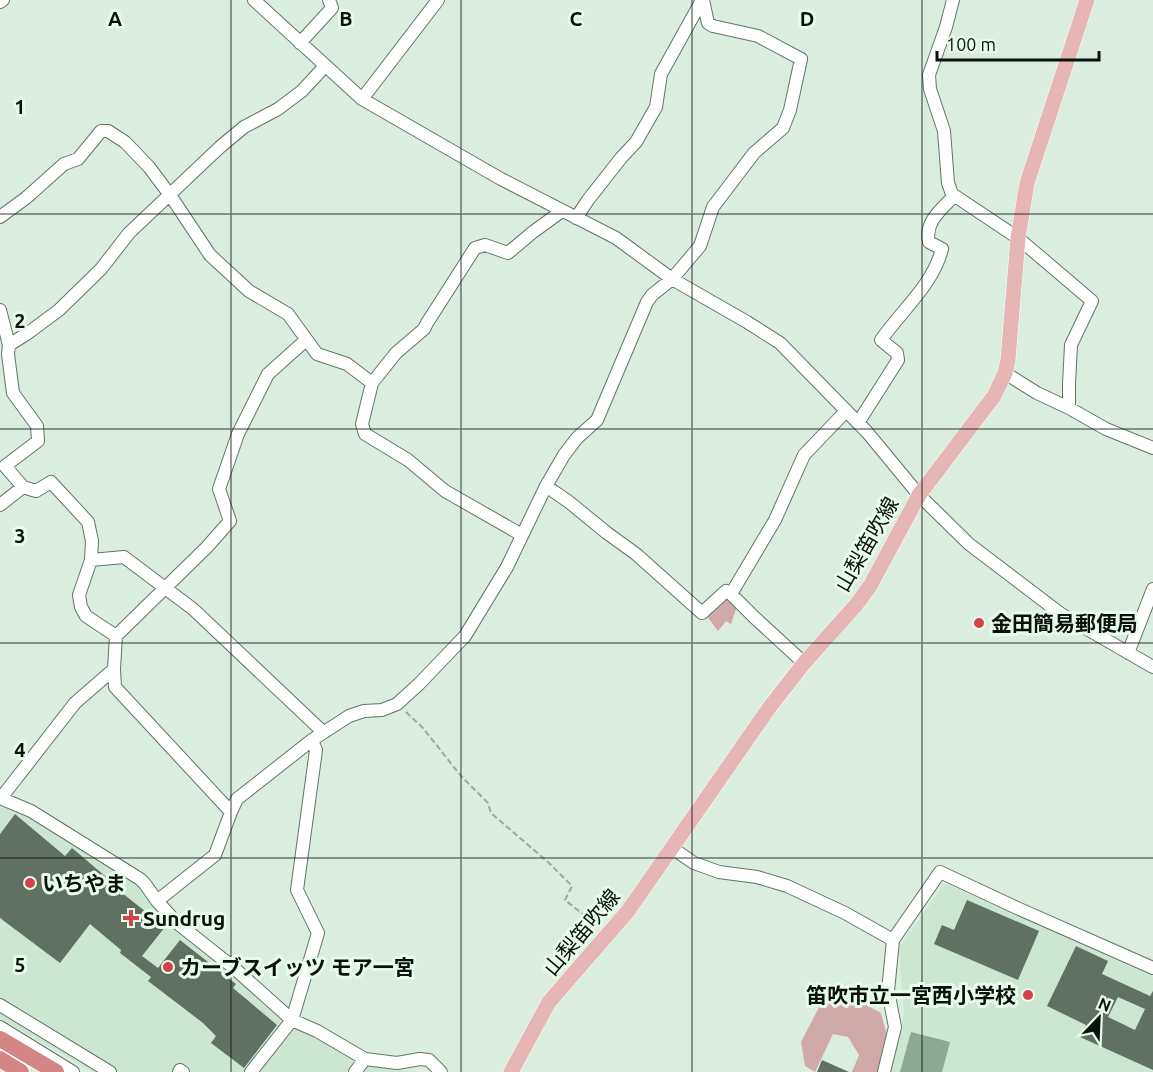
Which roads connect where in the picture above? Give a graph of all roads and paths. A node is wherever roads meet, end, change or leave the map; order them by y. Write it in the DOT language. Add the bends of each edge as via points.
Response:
graph roads {
  1 [pos="254,0"];
  2 [pos="329,0"];
  3 [pos="438,0"];
  4 [pos="703,0"];
  5 [pos="953,0"];
  6 [pos="1087,0"];
  7 [pos="300,44"];
  8 [pos="325,66"];
  9 [pos="362,99"];
  10 [pos="170,195"];
  11 [pos="954,196"];
  12 [pos="562,211"];
  13 [pos="0,217"];
  14 [pos="576,218"];
  15 [pos="1018,238"];
  16 [pos="672,279"];
  17 [pos="0,310"];
  18 [pos="306,340"];
  19 [pos="9,345"];
  20 [pos="1005,373"];
  21 [pos="372,383"];
  22 [pos="1069,408"];
  23 [pos="846,411"];
  24 [pos="858,423"];
  25 [pos="1153,448"];
  26 [pos="546,486"];
  27 [pos="23,488"];
  28 [pos="919,495"];
  29 [pos="0,505"];
  30 [pos="522,535"];
  31 [pos="91,560"];
  32 [pos="164,588"];
  33 [pos="1153,589"];
  34 [pos="731,594"];
  35 [pos="116,636"];
  36 [pos="1128,654"];
  37 [pos="804,663"];
  38 [pos="1153,667"];
  39 [pos="114,669"];
  40 [pos="397,704"];
  41 [pos="323,732"];
  42 [pos="312,740"];
  43 [pos="1,798"];
  44 [pos="231,812"];
  45 [pos="672,848"];
  46 [pos="157,901"];
  47 [pos="608,935"];
  48 [pos="893,940"];
  49 [pos="1153,968"];
  50 [pos="0,1005"];
  51 [pos="292,1020"];
  52 [pos="0,1027"];
  53 [pos="0,1039"];
  54 [pos="0,1059"];
  55 [pos="365,1059"];
  56 [pos="21,1072"];
  57 [pos="56,1072"];
  58 [pos="73,1072"];
  59 [pos="110,1072"];
  60 [pos="250,1072"];
  61 [pos="356,1072"];
  62 [pos="441,1072"];
  63 [pos="511,1072"];
  64 [pos="884,1072"];
  1 -- 7 [label="street"];
  2 -- 7 [label="street" via="332,8"];
  3 -- 9 [label="street"];
  4 -- 14 [label="street" via="661,74 656,107 636,142"];
  4 -- 16 [label="street" via="708,23 758,36 801,59 783,128 754,153 713,207 700,246"];
  5 -- 11 [label="street" via="929,75 944,131 948,183"];
  6 -- 15 [label="main road, 山梨笛吹線" via="1027,183"];
  7 -- 8 [label="street"];
  8 -- 9 [label="street"];
  8 -- 10 [label="street" via="302,91 244,127"];
  9 -- 12 [label="street"];
  10 -- 13 [label="street" via="150,166 125,142 101,131 78,159 64,164"];
  10 -- 18 [label="street" via="210,255 249,291 288,314"];
  10 -- 19 [label="street" via="58,310"];
  11 -- 15 [label="street"];
  11 -- 24 [label="street" via="929,225 929,242 942,249 939,260 921,290 880,340 897,353 898,360"];
  12 -- 14 [label="street"];
  12 -- 21 [label="street" via="508,253 485,245 475,248 424,329 396,352"];
  14 -- 16 [label="street" via="616,238"];
  15 -- 20 [label="main road, 山梨笛吹線"];
  15 -- 22 [label="street" via="1092,301 1071,345"];
  16 -- 23 [label="street" via="780,343"];
  16 -- 26 [label="street" via="647,302 597,420 577,438"];
  17 -- 19 [label="street"];
  18 -- 21 [label="street" via="317,354 346,364"];
  18 -- 32 [label="street" via="268,374 238,434 219,489 230,521"];
  19 -- 27 [label="street" via="13,393 37,426 38,441 5,466"];
  20 -- 22 [label="street"];
  20 -- 28 [label="main road, 山梨笛吹線" via="987,406"];
  21 -- 30 [label="street" via="362,424 366,434 408,460 446,491"];
  22 -- 25 [label="street" via="1106,429"];
  23 -- 24 [label="street"];
  23 -- 34 [label="street" via="804,456 775,520"];
  24 -- 28 [label="street"];
  26 -- 30 [label="street"];
  26 -- 34 [label="street" via="636,554 702,613 726,591"];
  27 -- 29 [label="street"];
  27 -- 31 [label="street" via="36,491 51,482 88,522"];
  28 -- 36 [label="street" via="969,544 1043,601"];
  28 -- 37 [label="main road, 山梨笛吹線" via="870,586"];
  30 -- 40 [label="street" via="465,636"];
  31 -- 32 [label="street" via="124,557"];
  31 -- 35 [label="street" via="79,596 81,607 86,616"];
  32 -- 35 [label="street"];
  32 -- 41 [label="street" via="193,609"];
  33 -- 36 [label="street"];
  34 -- 37 [label="street"];
  35 -- 39 [label="street"];
  36 -- 38 [label="street"];
  37 -- 45 [label="main road, 山梨笛吹線"];
  39 -- 43 [label="street" via="75,703"];
  39 -- 44 [label="street" via="115,687"];
  40 -- 41 [label="street" via="349,716"];
  40 -- 47 [label="path" via="488,803 491,813 572,886 565,900"];
  41 -- 42 [label="street"];
  42 -- 44 [label="street" via="237,799"];
  42 -- 51 [label="street" via="316,750 297,890 318,933"];
  43 -- 46 [label="street" via="31,811 140,879"];
  44 -- 46 [label="street" via="215,855"];
  45 -- 47 [label="main road, 山梨笛吹線"];
  45 -- 48 [label="street" via="694,863 719,872 787,886"];
  46 -- 51 [label="street" via="176,922"];
  47 -- 63 [label="main road, 山梨笛吹線" via="549,1002"];
  48 -- 49 [label="street" via="940,872"];
  48 -- 64 [label="street" via="888,991 895,1027"];
  50 -- 59 [label="street"];
  51 -- 55 [label="street"];
  51 -- 60 [label="street"];
  52 -- 58 [label="street"];
  53 -- 57 [label="highway"];
  54 -- 56 [label="highway"];
  55 -- 61 [label="street"];
  55 -- 62 [label="street" via="397,1063 429,1060"];
}
